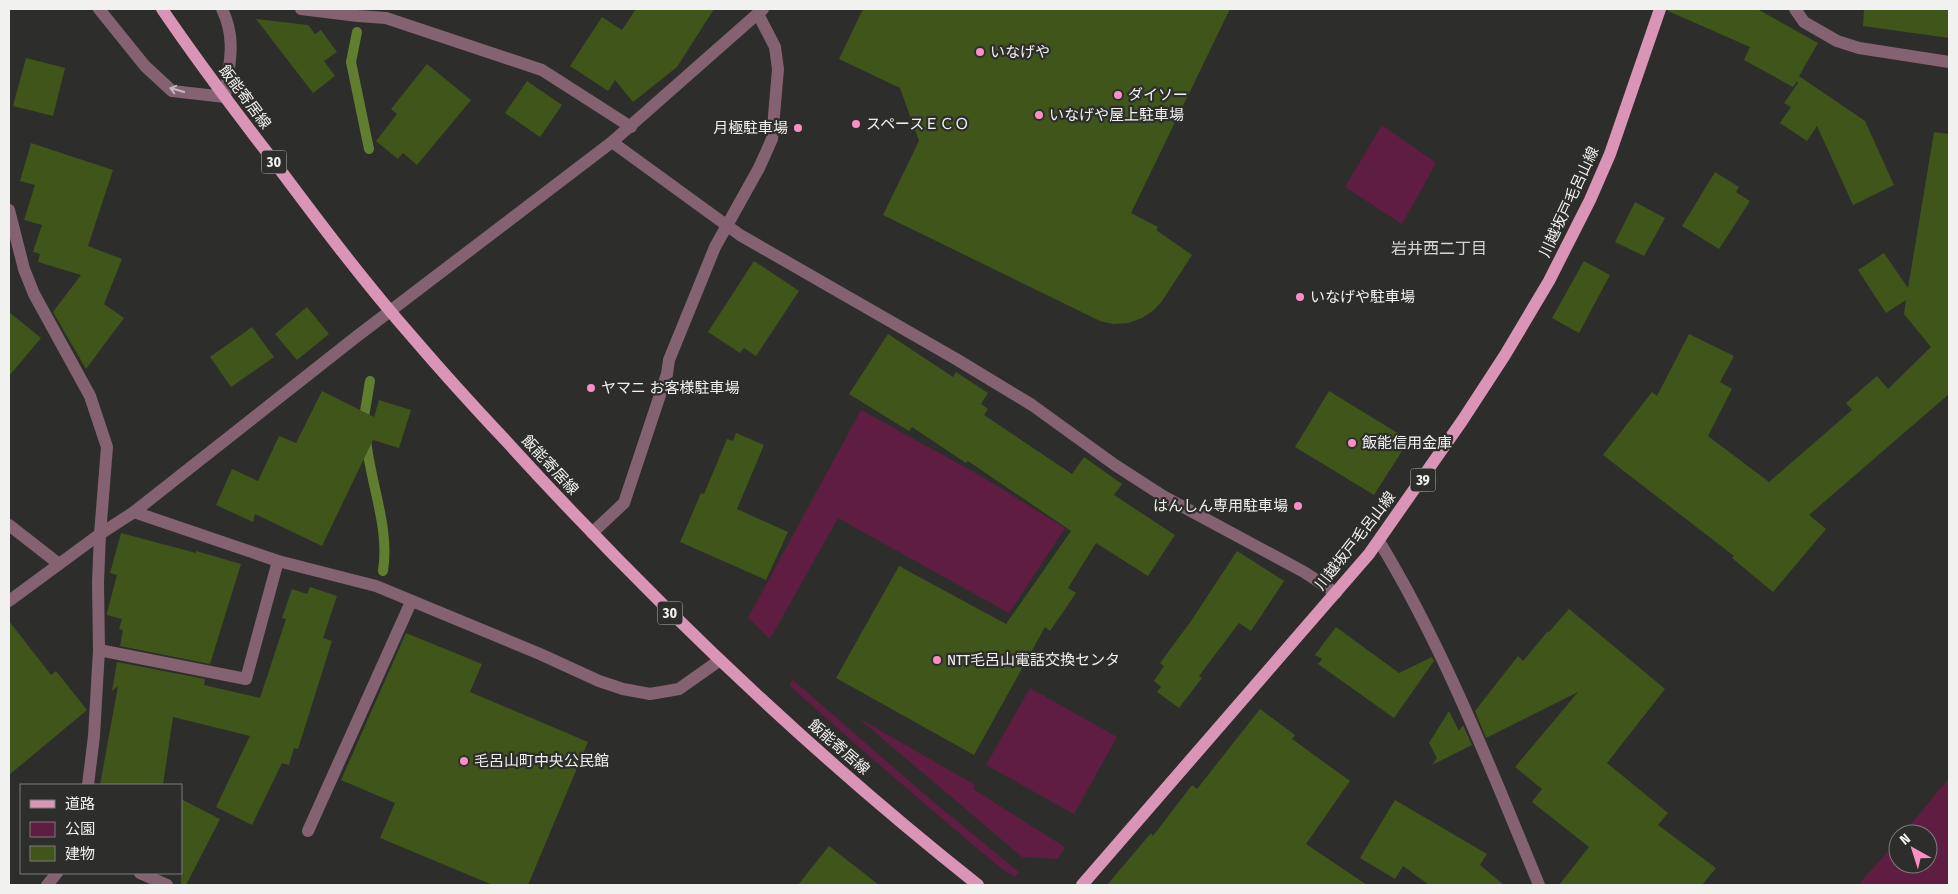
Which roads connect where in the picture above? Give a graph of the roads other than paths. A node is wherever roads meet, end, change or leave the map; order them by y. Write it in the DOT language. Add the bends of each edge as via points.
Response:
graph roads {
  1 [pos="99,9"];
  2 [pos="162,9"];
  3 [pos="222,9"];
  4 [pos="302,9"];
  5 [pos="1660,9"];
  6 [pos="1795,9"];
  7 [pos="760,11"];
  8 [pos="1949,62"];
  9 [pos="225,97"];
  10 [pos="631,127"];
  11 [pos="612,142"];
  12 [pos="9,210"];
  13 [pos="726,225"];
  14 [pos="391,311"];
  15 [pos="134,512"];
  16 [pos="9,525"];
  17 [pos="592,533"];
  18 [pos="100,534"];
  19 [pos="1379,542"];
  20 [pos="278,561"];
  21 [pos="59,564"];
  22 [pos="1336,593"];
  23 [pos="9,601"];
  24 [pos="411,602"];
  25 [pos="99,650"];
  26 [pos="720,660"];
  27 [pos="88,784"];
  28 [pos="308,831"];
  29 [pos="56,874"];
  30 [pos="142,874"];
  31 [pos="47,885"];
  32 [pos="167,885"];
  33 [pos="978,885"];
  34 [pos="1082,885"];
  35 [pos="1539,885"];
  9 -- 1 [label="street, one-way" via="172,91 145,66"];
  2 -- 9 [label="main road, 飯能寄居線 / 30"];
  3 -- 9 [label="street" via="229,23 232,45"];
  4 -- 10 [label="street" via="386,18 542,70"];
  5 -- 19 [label="main road, 川越坂戸毛呂山線 / 39" via="1610,154 1569,244 1505,355"];
  6 -- 8 [label="street" via="1804,22 1837,41 1859,48"];
  7 -- 10 [label="street"];
  7 -- 13 [label="street" via="775,47 778,69 772,139"];
  9 -- 14 [label="main road, 飯能寄居線 / 30"];
  10 -- 11 [label="street"];
  11 -- 13 [label="street"];
  11 -- 14 [label="street"];
  12 -- 18 [label="street" via="34,294 90,396 107,447"];
  13 -- 17 [label="street" via="669,360 624,503"];
  13 -- 22 [label="street" via="1032,405 1163,496 1304,572"];
  14 -- 15 [label="street"];
  14 -- 17 [label="main road, 飯能寄居線 / 30"];
  15 -- 18 [label="street"];
  15 -- 20 [label="street"];
  16 -- 21 [label="street"];
  17 -- 26 [label="main road, 飯能寄居線 / 30"];
  18 -- 21 [label="street"];
  18 -- 25 [label="street"];
  19 -- 22 [label="main road, 川越坂戸毛呂山線 / 39"];
  19 -- 35 [label="street" via="1415,604 1463,703"];
  20 -- 24 [label="street" via="376,586"];
  20 -- 25 [label="street" via="246,679"];
  21 -- 23 [label="street"];
  22 -- 34 [label="main road, 川越坂戸毛呂山線 / 39"];
  24 -- 26 [label="street" via="623,689 650,694 679,689"];
  24 -- 28 [label="street"];
  25 -- 27 [label="street"];
  26 -- 33 [label="main road, 飯能寄居線 / 30" via="826,758 931,849"];
  29 -- 31 [label="street"];
  30 -- 32 [label="street"];
}
